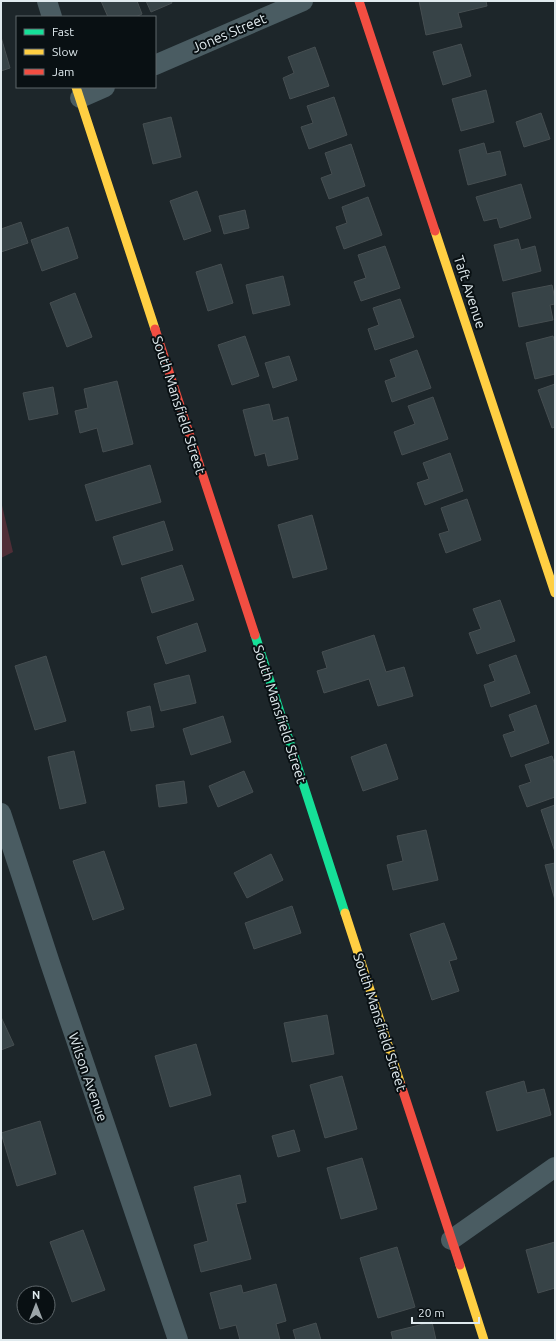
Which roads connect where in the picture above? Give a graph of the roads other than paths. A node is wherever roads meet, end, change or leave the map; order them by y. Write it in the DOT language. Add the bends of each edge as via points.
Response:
graph roads {
  1 [pos="47,1"];
  2 [pos="303,1"];
  3 [pos="359,1"];
  4 [pos="52,16"];
  5 [pos="156,65"];
  6 [pos="100,88"];
  7 [pos="78,93"];
  8 [pos="555,593"];
  9 [pos="1,813"];
  10 [pos="555,1167"];
  11 [pos="451,1240"];
  12 [pos="178,1340"];
  13 [pos="484,1340"];
  1 -- 4 [label="street"];
  2 -- 5 [label="street, Jones Street"];
  3 -- 8 [label="street, Taft Avenue"];
  6 -- 7 [label="street"];
  7 -- 11 [label="street, South Mansfield Street"];
  9 -- 12 [label="street, Wilson Avenue"];
  10 -- 11 [label="street"];
  11 -- 13 [label="street, South Mansfield Street"];
}
